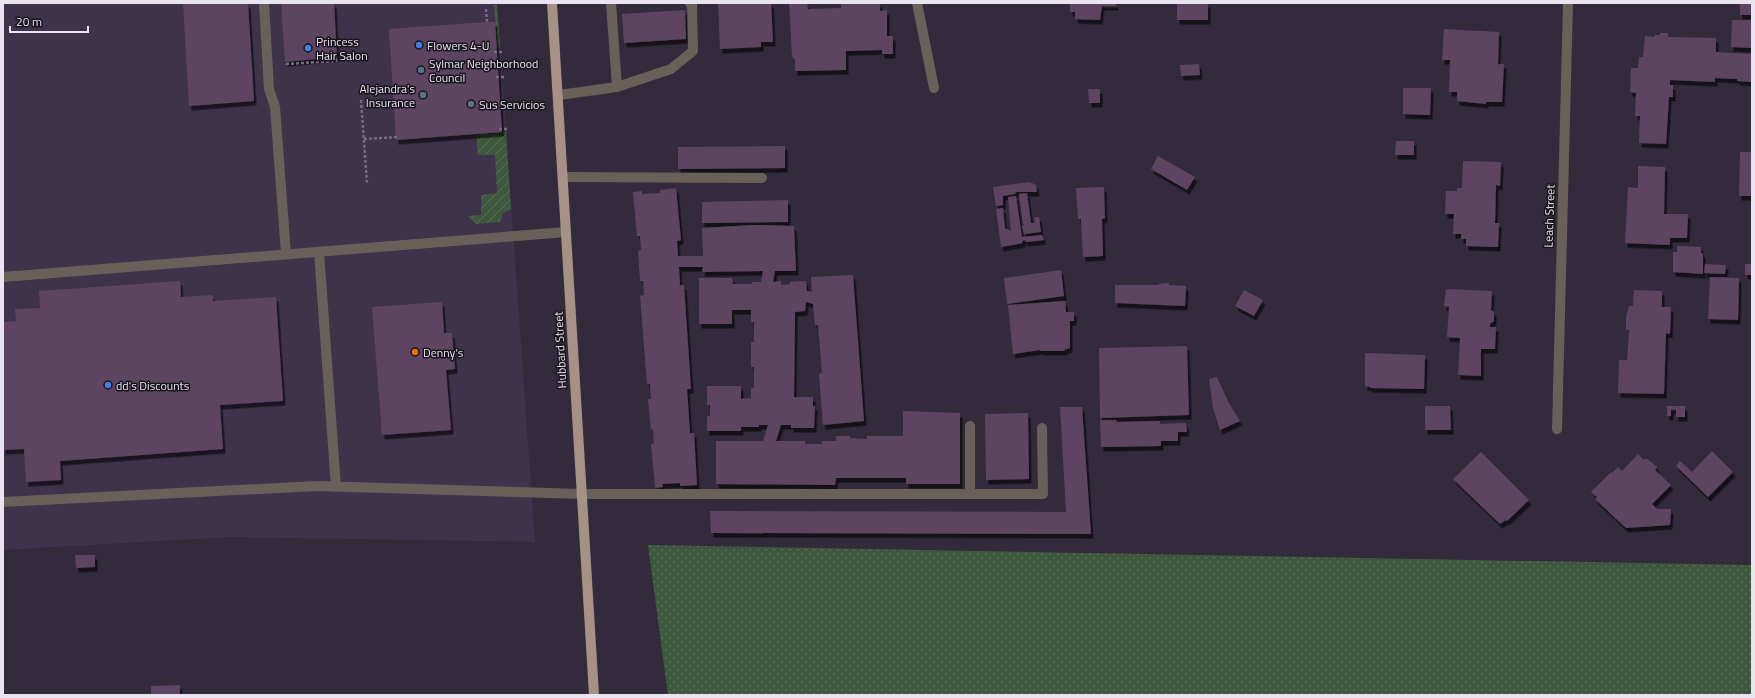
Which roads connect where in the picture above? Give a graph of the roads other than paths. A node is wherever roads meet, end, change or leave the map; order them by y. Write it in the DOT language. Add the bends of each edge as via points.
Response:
graph roads {
  1 [pos="264,3"];
  2 [pos="552,3"];
  3 [pos="611,3"];
  4 [pos="690,3"];
  5 [pos="917,3"];
  6 [pos="1568,3"];
  7 [pos="617,87"];
  8 [pos="934,88"];
  9 [pos="559,95"];
  10 [pos="563,177"];
  11 [pos="762,178"];
  12 [pos="566,232"];
  13 [pos="319,252"];
  14 [pos="286,254"];
  15 [pos="3,277"];
  16 [pos="970,426"];
  17 [pos="1042,428"];
  18 [pos="1557,430"];
  19 [pos="336,487"];
  20 [pos="582,494"];
  21 [pos="970,494"];
  22 [pos="3,502"];
  23 [pos="594,695"];
  1 -- 14 [label="street" via="269,89 275,106"];
  2 -- 9 [label="main road, Hubbard Street"];
  3 -- 7 [label="street"];
  4 -- 7 [label="street" via="693,52 671,69"];
  5 -- 8 [label="street"];
  6 -- 18 [label="street, Leach Street"];
  7 -- 9 [label="street"];
  9 -- 10 [label="main road, Hubbard Street"];
  10 -- 11 [label="street"];
  10 -- 12 [label="main road, Hubbard Street"];
  12 -- 13 [label="street"];
  12 -- 20 [label="main road, Hubbard Street"];
  13 -- 14 [label="street"];
  13 -- 19 [label="street"];
  14 -- 15 [label="street"];
  16 -- 21 [label="street"];
  17 -- 21 [label="street" via="1043,494"];
  19 -- 20 [label="street"];
  19 -- 22 [label="street"];
  20 -- 21 [label="street"];
  20 -- 23 [label="main road, Hubbard Street"];
}
